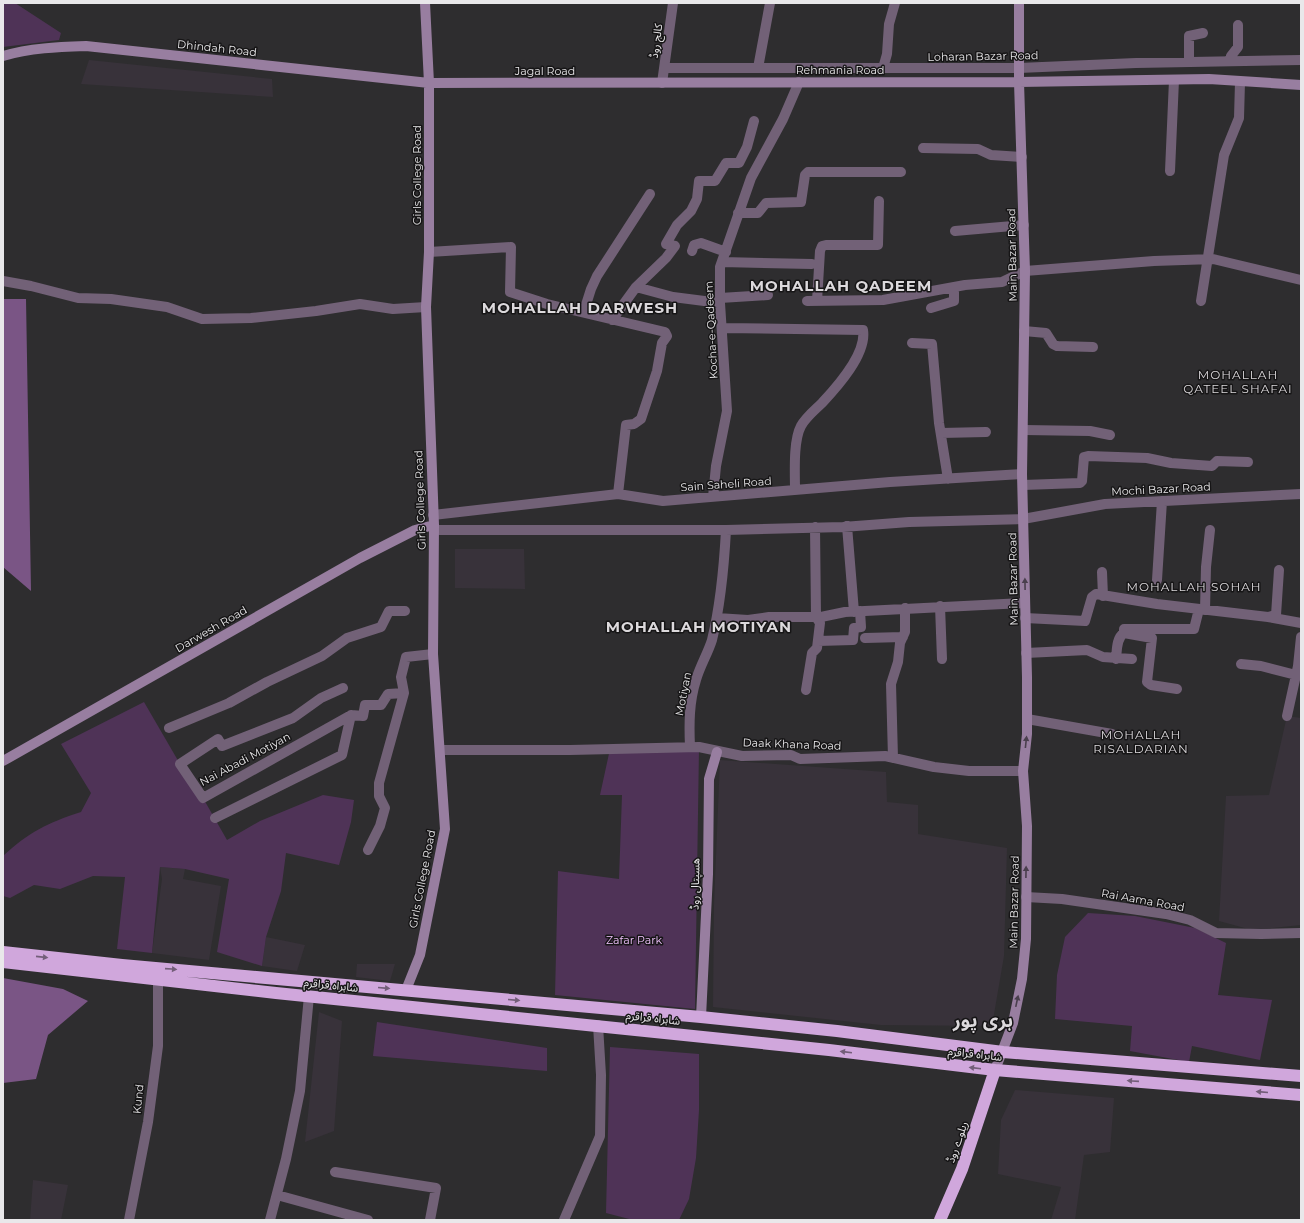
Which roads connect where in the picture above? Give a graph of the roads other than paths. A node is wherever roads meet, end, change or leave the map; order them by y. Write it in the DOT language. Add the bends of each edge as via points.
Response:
graph roads {
  1 [pos="425,3"];
  2 [pos="673,3"];
  3 [pos="770,3"];
  4 [pos="895,3"];
  5 [pos="1019,3"];
  6 [pos="1238,24"];
  7 [pos="1203,33"];
  8 [pos="3,56"];
  9 [pos="1301,60"];
  10 [pos="1230,61"];
  11 [pos="1189,62"];
  12 [pos="664,68"];
  13 [pos="758,68"];
  14 [pos="884,68"];
  15 [pos="1019,68"];
  16 [pos="1174,80"];
  17 [pos="799,82"];
  18 [pos="1019,82"];
  19 [pos="1240,82"];
  20 [pos="429,83"];
  21 [pos="662,83"];
  22 [pos="1301,85"];
  23 [pos="754,121"];
  24 [pos="923,148"];
  25 [pos="1022,157"];
  26 [pos="1170,171"];
  27 [pos="901,172"];
  28 [pos="650,194"];
  29 [pos="879,200"];
  30 [pos="738,213"];
  31 [pos="1024,225"];
  32 [pos="955,231"];
  33 [pos="692,251"];
  34 [pos="429,252"];
  35 [pos="726,252"];
  36 [pos="1208,260"];
  37 [pos="722,262"];
  38 [pos="812,264"];
  39 [pos="1024,271"];
  40 [pos="1301,280"];
  41 [pos="3,281"];
  42 [pos="636,286"];
  43 [pos="954,287"];
  44 [pos="768,295"];
  45 [pos="720,300"];
  46 [pos="1201,300"];
  47 [pos="426,307"];
  48 [pos="931,308"];
  49 [pos="584,311"];
  50 [pos="612,320"];
  51 [pos="722,328"];
  52 [pos="1024,331"];
  53 [pos="912,343"];
  54 [pos="1093,347"];
  55 [pos="1024,430"];
  56 [pos="986,432"];
  57 [pos="941,433"];
  58 [pos="1110,436"];
  59 [pos="1248,462"];
  60 [pos="1022,474"];
  61 [pos="948,479"];
  62 [pos="1022,484"];
  63 [pos="795,490"];
  64 [pos="618,494"];
  65 [pos="1301,494"];
  66 [pos="713,497"];
  67 [pos="1162,501"];
  68 [pos="1024,519"];
  69 [pos="434,523"];
  70 [pos="847,526"];
  71 [pos="815,527"];
  72 [pos="726,530"];
  73 [pos="1210,530"];
  74 [pos="1279,570"];
  75 [pos="1102,572"];
  76 [pos="1157,580"];
  77 [pos="1103,596"];
  78 [pos="1025,603"];
  79 [pos="940,606"];
  80 [pos="906,608"];
  81 [pos="1202,610"];
  82 [pos="405,611"];
  83 [pos="857,612"];
  84 [pos="816,617"];
  85 [pos="1268,617"];
  86 [pos="717,618"];
  87 [pos="1025,618"];
  88 [pos="1301,624"];
  89 [pos="1124,633"];
  90 [pos="903,637"];
  91 [pos="864,638"];
  92 [pos="818,641"];
  93 [pos="1301,642"];
  94 [pos="1026,653"];
  95 [pos="433,654"];
  96 [pos="942,658"];
  97 [pos="1116,659"];
  98 [pos="1132,659"];
  99 [pos="1241,664"];
  100 [pos="1296,675"];
  101 [pos="343,688"];
  102 [pos="1177,689"];
  103 [pos="806,690"];
  104 [pos="404,693"];
  105 [pos="351,715"];
  106 [pos="1287,716"];
  107 [pos="1027,719"];
  108 [pos="169,728"];
  109 [pos="1112,734"];
  110 [pos="690,747"];
  111 [pos="441,750"];
  112 [pos="717,752"];
  113 [pos="893,758"];
  114 [pos="3,762"];
  115 [pos="1023,771"];
  116 [pos="215,818"];
  117 [pos="368,850"];
  118 [pos="1026,898"];
  119 [pos="1301,932"];
  120 [pos="3,952"];
  121 [pos="3,962"];
  122 [pos="158,979"];
  123 [pos="406,990"];
  124 [pos="309,996"];
  125 [pos="701,1017"];
  126 [pos="598,1025"];
  127 [pos="1003,1052"];
  128 [pos="995,1070"];
  129 [pos="1301,1076"];
  130 [pos="1301,1095"];
  131 [pos="336,1172"];
  132 [pos="277,1195"];
  133 [pos="129,1220"];
  134 [pos="270,1220"];
  135 [pos="368,1220"];
  136 [pos="430,1220"];
  137 [pos="564,1220"];
  138 [pos="940,1220"];
  1 -- 20 [label="main road, Girls College Road"];
  2 -- 12 [label="street, کالج روڈ"];
  3 -- 13 [label="street"];
  4 -- 14 [label="street" via="889,24"];
  5 -- 15 [label="main road, Main Bazar Road"];
  6 -- 10 [label="street" via="1238,47"];
  7 -- 11 [label="street" via="1189,36"];
  8 -- 20 [label="main road, Dhindah Road" via="53,47 86,46"];
  9 -- 10 [label="street, Loharan Bazar Road"];
  10 -- 11 [label="street, Loharan Bazar Road"];
  11 -- 15 [label="street, Loharan Bazar Road"];
  12 -- 13 [label="street, Loharan Bazar Road"];
  12 -- 21 [label="street, کالج روڈ"];
  13 -- 14 [label="street, Loharan Bazar Road"];
  14 -- 15 [label="street, Loharan Bazar Road"];
  15 -- 18 [label="main road, Main Bazar Road"];
  16 -- 18 [label="main road"];
  16 -- 19 [label="main road" via="1209,79"];
  16 -- 26 [label="street"];
  17 -- 18 [label="main road, Rehmania Road"];
  17 -- 21 [label="main road, Rehmania Road"];
  17 -- 30 [label="street, Kocha-e-Qadeem" via="783,119 751,178"];
  18 -- 25 [label="main road, Main Bazar Road"];
  19 -- 22 [label="main road"];
  19 -- 36 [label="street" via="1239,118 1224,156"];
  20 -- 21 [label="main road, Jagal Road"];
  20 -- 34 [label="main road, Girls College Road"];
  23 -- 42 [label="street" via="739,164 726,163 715,180 699,181 697,199 691,211 677,224 666,244 675,246"];
  24 -- 25 [label="street" via="978,148 991,155"];
  25 -- 31 [label="main road, Main Bazar Road"];
  27 -- 30 [label="street" via="808,172 805,175 801,202 766,203 758,213"];
  28 -- 49 [label="street" via="597,276"];
  29 -- 43 [label="street" via="878,245 822,246 812,301 883,300"];
  30 -- 35 [label="street, Kocha-e-Qadeem"];
  31 -- 32 [label="street"];
  31 -- 39 [label="main road, Main Bazar Road"];
  33 -- 35 [label="street" via="694,245 701,243"];
  34 -- 47 [label="main road, Girls College Road"];
  34 -- 49 [label="street" via="511,247 510,292 547,304"];
  35 -- 37 [label="street, Kocha-e-Qadeem"];
  36 -- 39 [label="street" via="1154,261"];
  36 -- 40 [label="street"];
  36 -- 46 [label="street"];
  37 -- 38 [label="street"];
  37 -- 45 [label="street, Kocha-e-Qadeem"];
  39 -- 43 [label="street" via="1002,282"];
  39 -- 52 [label="main road, Main Bazar Road"];
  41 -- 47 [label="street" via="78,298 111,299 167,308 202,319 251,318 360,304 393,309"];
  42 -- 45 [label="street" via="673,297"];
  42 -- 50 [label="street"];
  43 -- 48 [label="street" via="954,301"];
  44 -- 45 [label="street"];
  45 -- 51 [label="street, Kocha-e-Qadeem"];
  47 -- 69 [label="main road, Girls College Road"];
  49 -- 50 [label="street"];
  50 -- 64 [label="street" via="665,332 667,336 662,343 657,371 641,419 634,424 626,424"];
  51 -- 63 [label="street" via="863,330 861,349 848,370 801,427"];
  51 -- 66 [label="street, Kocha-e-Qadeem" via="727,411 716,466"];
  52 -- 54 [label="street" via="1046,333 1057,346"];
  52 -- 55 [label="main road, Main Bazar Road"];
  53 -- 57 [label="street" via="932,344"];
  55 -- 58 [label="street" via="1090,432"];
  55 -- 60 [label="main road, Main Bazar Road"];
  56 -- 57 [label="street"];
  57 -- 61 [label="street"];
  59 -- 62 [label="street" via="1217,461 1212,466 1171,463 1147,458 1088,456 1084,457 1080,483"];
  60 -- 61 [label="street, Sain Saheli Road"];
  60 -- 62 [label="main road, Main Bazar Road"];
  61 -- 63 [label="street, Sain Saheli Road"];
  62 -- 68 [label="main road, Main Bazar Road"];
  63 -- 66 [label="street, Sain Saheli Road"];
  64 -- 66 [label="street, Sain Saheli Road" via="663,500"];
  64 -- 69 [label="street, Sain Saheli Road"];
  65 -- 67 [label="street, Mochi Bazar Road"];
  67 -- 68 [label="street, Mochi Bazar Road" via="1105,504"];
  67 -- 76 [label="street"];
  68 -- 70 [label="street"];
  78 -- 68 [label="main road, Main Bazar Road, one-way"];
  69 -- 72 [label="street"];
  69 -- 95 [label="main road, Girls College Road"];
  69 -- 114 [label="main road, Darwesh Road" via="360,558"];
  70 -- 71 [label="street"];
  70 -- 83 [label="street"];
  71 -- 72 [label="street"];
  71 -- 84 [label="street"];
  72 -- 86 [label="street, Motiyan" via="723,581"];
  73 -- 81 [label="street"];
  74 -- 85 [label="street" via="1276,615"];
  75 -- 77 [label="street"];
  77 -- 81 [label="street"];
  77 -- 87 [label="street" via="1096,594 1092,597 1085,621"];
  78 -- 79 [label="street"];
  78 -- 87 [label="main road, Main Bazar Road"];
  79 -- 80 [label="street"];
  79 -- 96 [label="street"];
  80 -- 83 [label="street"];
  80 -- 90 [label="street"];
  81 -- 85 [label="street"];
  81 -- 89 [label="street" via="1194,629 1126,628"];
  82 -- 108 [label="street" via="389,611 381,627 347,638 322,656 229,703"];
  83 -- 84 [label="street"];
  83 -- 92 [label="street" via="860,627 854,628 853,640"];
  84 -- 86 [label="street" via="748,620"];
  84 -- 92 [label="street" via="820,623"];
  85 -- 88 [label="street"];
  86 -- 110 [label="street, Motiyan" via="711,642 696,679 690,708"];
  87 -- 94 [label="main road, Main Bazar Road"];
  89 -- 97 [label="street" via="1118,641"];
  89 -- 102 [label="street" via="1152,638 1147,682 1151,686"];
  90 -- 91 [label="street"];
  90 -- 113 [label="street" via="891,684"];
  92 -- 103 [label="street" via="817,648 812,653"];
  93 -- 100 [label="street"];
  94 -- 97 [label="street" via="1087,650"];
  94 -- 107 [label="main road, Main Bazar Road"];
  95 -- 104 [label="street" via="406,657 402,678"];
  95 -- 111 [label="main road, Girls College Road"];
  97 -- 98 [label="street"];
  99 -- 100 [label="street"];
  100 -- 106 [label="street"];
  101 -- 105 [label="street, Nai Abadi Motiyan" via="321,698 284,722 222,746 218,739 180,764 203,798"];
  104 -- 105 [label="street, Nai Abadi Motiyan" via="388,694 381,704 365,705 363,716"];
  104 -- 117 [label="street" via="380,783 379,796 385,808 380,826"];
  105 -- 116 [label="street" via="342,755"];
  107 -- 109 [label="street"];
  115 -- 107 [label="main road, Main Bazar Road, one-way"];
  110 -- 111 [label="street, Daak Khana Road"];
  110 -- 112 [label="street, Daak Khana Road"];
  111 -- 123 [label="main road, Girls College Road" via="445,829 420,955"];
  112 -- 113 [label="street, Daak Khana Road" via="727,751 742,756 791,755 800,759 885,756"];
  112 -- 125 [label="main road, ھسپتال روڈ" via="709,779 708,895"];
  113 -- 115 [label="street, Daak Khana Road" via="969,771"];
  118 -- 115 [label="main road, Main Bazar Road, one-way" via="1027,826"];
  118 -- 119 [label="street, Rai Aama Road" via="1062,899 1166,914 1190,920 1216,933"];
  127 -- 118 [label="main road, Main Bazar Road, one-way" via="1013,1023 1022,979 1026,939"];
  120 -- 123 [label="highway, شاہراہ قراقرم, one-way"];
  121 -- 122 [label="highway, شاہراہ قراقرم"];
  122 -- 124 [label="highway, شاہراہ قراقرم"];
  122 -- 133 [label="street, Kund" via="158,1046 148,1122"];
  123 -- 125 [label="highway, شاہراہ قراقرم, one-way"];
  124 -- 126 [label="highway, شاہراہ قراقرم"];
  124 -- 132 [label="street" via="300,1091"];
  125 -- 127 [label="highway, شاہراہ قراقرم"];
  128 -- 126 [label="highway, شاہراہ قراقرم, one-way"];
  126 -- 137 [label="street" via="601,1075 600,1136"];
  127 -- 128 [label="main road, Main Bazar Road"];
  127 -- 129 [label="highway, شاہراہ قراقرم"];
  130 -- 128 [label="highway, شاہراہ قراقرم, one-way"];
  128 -- 138 [label="highway, ریلوے روڈ" via="962,1169"];
  131 -- 136 [label="street" via="436,1188"];
  132 -- 134 [label="street"];
  132 -- 135 [label="street"];
}
